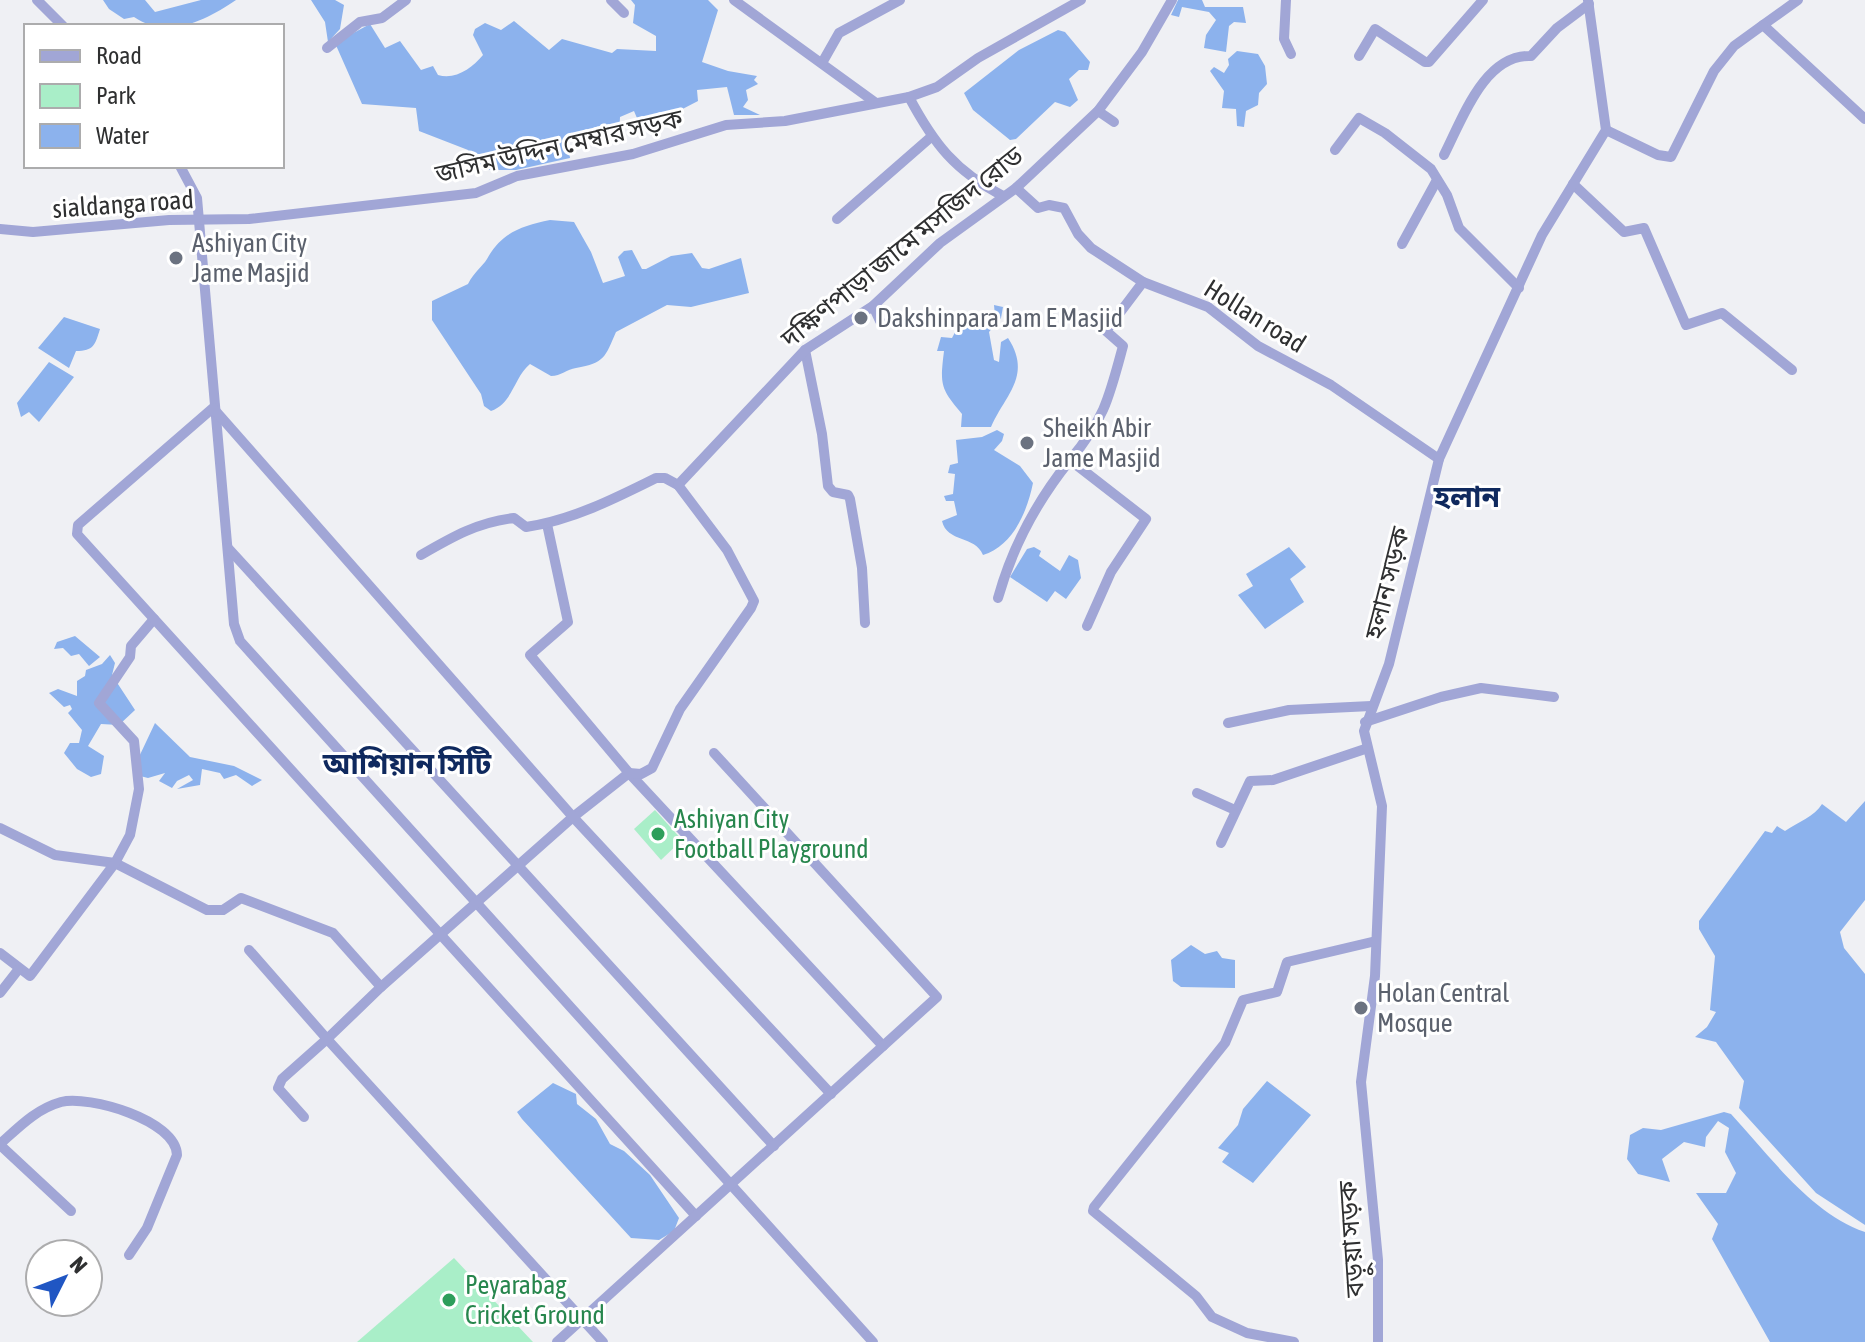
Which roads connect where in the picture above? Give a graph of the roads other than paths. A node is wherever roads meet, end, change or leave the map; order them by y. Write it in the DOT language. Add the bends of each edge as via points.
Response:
graph roads {
  1 [pos="37,0"];
  2 [pos="406,0"];
  3 [pos="611,0"];
  4 [pos="734,0"];
  5 [pos="900,0"];
  6 [pos="1081,0"];
  7 [pos="1172,0"];
  8 [pos="1286,0"];
  9 [pos="1483,0"];
  10 [pos="1798,0"];
  11 [pos="1588,2"];
  12 [pos="624,13"];
  13 [pos="61,24"];
  14 [pos="1763,25"];
  15 [pos="327,48"];
  16 [pos="1291,54"];
  17 [pos="1359,56"];
  18 [pos="822,63"];
  19 [pos="909,97"];
  20 [pos="876,103"];
  21 [pos="1098,111"];
  22 [pos="1865,119"];
  23 [pos="1114,122"];
  24 [pos="1606,130"];
  25 [pos="931,137"];
  26 [pos="1335,150"];
  27 [pos="1444,155"];
  28 [pos="181,168"];
  29 [pos="1437,180"];
  30 [pos="1573,184"];
  31 [pos="1016,188"];
  32 [pos="1003,196"];
  33 [pos="249,219"];
  34 [pos="837,219"];
  35 [pos="197,221"];
  36 [pos="0,229"];
  37 [pos="1402,244"];
  38 [pos="1143,282"];
  39 [pos="1519,288"];
  40 [pos="873,306"];
  41 [pos="880,321"];
  42 [pos="805,350"];
  43 [pos="1792,370"];
  44 [pos="213,408"];
  45 [pos="1439,459"];
  46 [pos="1070,460"];
  47 [pos="678,485"];
  48 [pos="547,524"];
  49 [pos="228,548"];
  50 [pos="421,555"];
  51 [pos="998,598"];
  52 [pos="154,619"];
  53 [pos="865,623"];
  54 [pos="1087,626"];
  55 [pos="1554,697"];
  56 [pos="1371,706"];
  57 [pos="1365,722"];
  58 [pos="1228,723"];
  59 [pos="1365,749"];
  60 [pos="714,753"];
  61 [pos="629,773"];
  62 [pos="1197,793"];
  63 [pos="1235,810"];
  64 [pos="573,817"];
  65 [pos="0,828"];
  66 [pos="1221,843"];
  67 [pos="115,863"];
  68 [pos="518,869"];
  69 [pos="477,904"];
  70 [pos="441,936"];
  71 [pos="1376,941"];
  72 [pos="249,950"];
  73 [pos="0,953"];
  74 [pos="18,970"];
  75 [pos="381,987"];
  76 [pos="0,993"];
  77 [pos="327,1039"];
  78 [pos="883,1046"];
  79 [pos="831,1094"];
  80 [pos="304,1117"];
  81 [pos="1364,1134"];
  82 [pos="0,1144"];
  83 [pos="774,1146"];
  84 [pos="730,1186"];
  85 [pos="71,1211"];
  86 [pos="696,1216"];
  87 [pos="129,1255"];
  88 [pos="583,1319"];
  89 [pos="557,1342"];
  90 [pos="603,1342"];
  91 [pos="873,1342"];
  92 [pos="1294,1342"];
  93 [pos="1378,1342"];
  1 -- 13 [label="street"];
  2 -- 15 [label="street" via="382,18 360,22"];
  3 -- 12 [label="street"];
  4 -- 18 [label="street"];
  5 -- 18 [label="street" via="839,33"];
  6 -- 19 [label="street, জসিম উদ্দিন মেম্বার সড়ক" via="937,87"];
  7 -- 21 [label="street, দক্ষিণপাড়া জামে মসজিদ রোড"];
  8 -- 16 [label="street" via="1284,39"];
  9 -- 17 [label="street" via="1429,62 1375,29"];
  10 -- 14 [label="street"];
  11 -- 24 [label="street"];
  11 -- 27 [label="street" via="1531,56 1517,56 1493,69"];
  14 -- 22 [label="street"];
  14 -- 24 [label="street" via="1734,46 1714,71 1671,157"];
  18 -- 20 [label="street"];
  19 -- 20 [label="street, জসিম উদ্দিন মেম্বার সড়ক"];
  19 -- 25 [label="street"];
  20 -- 33 [label="street, জসিম উদ্দিন মেম্বার সড়ক" via="785,121 726,125 633,154 517,176 476,193"];
  21 -- 23 [label="street"];
  21 -- 31 [label="street, দক্ষিণপাড়া জামে মসজিদ রোড"];
  24 -- 30 [label="street, হলান সড়ক"];
  25 -- 32 [label="street" via="978,183"];
  25 -- 34 [label="street"];
  26 -- 29 [label="street" via="1359,118 1431,169"];
  28 -- 35 [label="street" via="197,198"];
  29 -- 37 [label="street"];
  29 -- 39 [label="street" via="1459,228"];
  30 -- 39 [label="street, হলান সড়ক" via="1542,235"];
  30 -- 43 [label="street" via="1624,232 1644,228 1686,325 1722,313"];
  31 -- 32 [label="street, দক্ষিণপাড়া জামে মসজিদ রোড"];
  31 -- 38 [label="street, Hollan road" via="1038,208 1064,208 1091,248"];
  32 -- 40 [label="street, দক্ষিণপাড়া জামে মসজিদ রোড" via="940,243"];
  33 -- 35 [label="street, sialdanga road"];
  35 -- 36 [label="street, sialdanga road"];
  35 -- 44 [label="street"];
  38 -- 45 [label="street, Hollan road" via="1208,307 1269,353 1331,385"];
  38 -- 46 [label="street" via="1106,331 1123,346 1104,415"];
  39 -- 45 [label="street, হলান সড়ক"];
  40 -- 41 [label="street"];
  40 -- 42 [label="street, দক্ষিণপাড়া জামে মসজিদ রোড"];
  42 -- 47 [label="street, দক্ষিণপাড়া জামে মসজিদ রোড"];
  42 -- 53 [label="street" via="828,486 850,499"];
  44 -- 49 [label="street"];
  44 -- 52 [label="street" via="76,529"];
  44 -- 64 [label="street"];
  45 -- 56 [label="street, হলান সড়ক" via="1389,664"];
  46 -- 51 [label="street" via="1010,556"];
  46 -- 54 [label="street" via="1146,519 1111,572"];
  47 -- 48 [label="street" via="656,478"];
  47 -- 61 [label="street" via="727,550 754,601 680,709 652,768"];
  48 -- 50 [label="street" via="526,527 514,518 494,521 469,528"];
  48 -- 61 [label="street" via="568,622 530,655"];
  49 -- 68 [label="street"];
  49 -- 69 [label="street" via="240,641"];
  52 -- 67 [label="street" via="131,646 130,657 99,703 121,723 136,753 139,789 130,835"];
  52 -- 70 [label="street"];
  55 -- 57 [label="street" via="1481,688"];
  56 -- 57 [label="street, হলান সড়ক"];
  56 -- 58 [label="street" via="1289,710"];
  57 -- 59 [label="street, হলান সড়ক"];
  59 -- 63 [label="street" via="1273,780 1250,781"];
  59 -- 71 [label="street, হলান সড়ক" via="1382,806"];
  60 -- 78 [label="street" via="936,993"];
  61 -- 64 [label="street"];
  61 -- 78 [label="street"];
  62 -- 63 [label="street"];
  63 -- 66 [label="street"];
  64 -- 68 [label="street"];
  64 -- 79 [label="street"];
  65 -- 67 [label="street" via="55,855"];
  67 -- 74 [label="street" via="30,976"];
  67 -- 75 [label="street" via="207,910 223,910 241,898 333,933"];
  68 -- 69 [label="street"];
  68 -- 83 [label="street"];
  69 -- 70 [label="street"];
  69 -- 84 [label="street"];
  70 -- 75 [label="street"];
  70 -- 86 [label="street"];
  71 -- 81 [label="street, হলান সড়ক" via="1361,1082"];
  71 -- 92 [label="street" via="1287,962 1277,992 1243,1000 1225,1043 1093,1211 1196,1296 1212,1317 1247,1333"];
  72 -- 77 [label="street"];
  73 -- 74 [label="street"];
  74 -- 76 [label="street"];
  75 -- 77 [label="street"];
  77 -- 80 [label="street" via="278,1088"];
  77 -- 88 [label="street"];
  78 -- 79 [label="street"];
  79 -- 83 [label="street"];
  81 -- 93 [label="street, বড়ুয়া সড়ক" via="1378,1260"];
  82 -- 85 [label="street"];
  82 -- 87 [label="street" via="36,1112 65,1101 139,1114 169,1135 177,1155 147,1228"];
  83 -- 84 [label="street"];
  84 -- 86 [label="street"];
  84 -- 91 [label="street"];
  86 -- 88 [label="street"];
  88 -- 89 [label="street"];
  88 -- 90 [label="street"];
}
